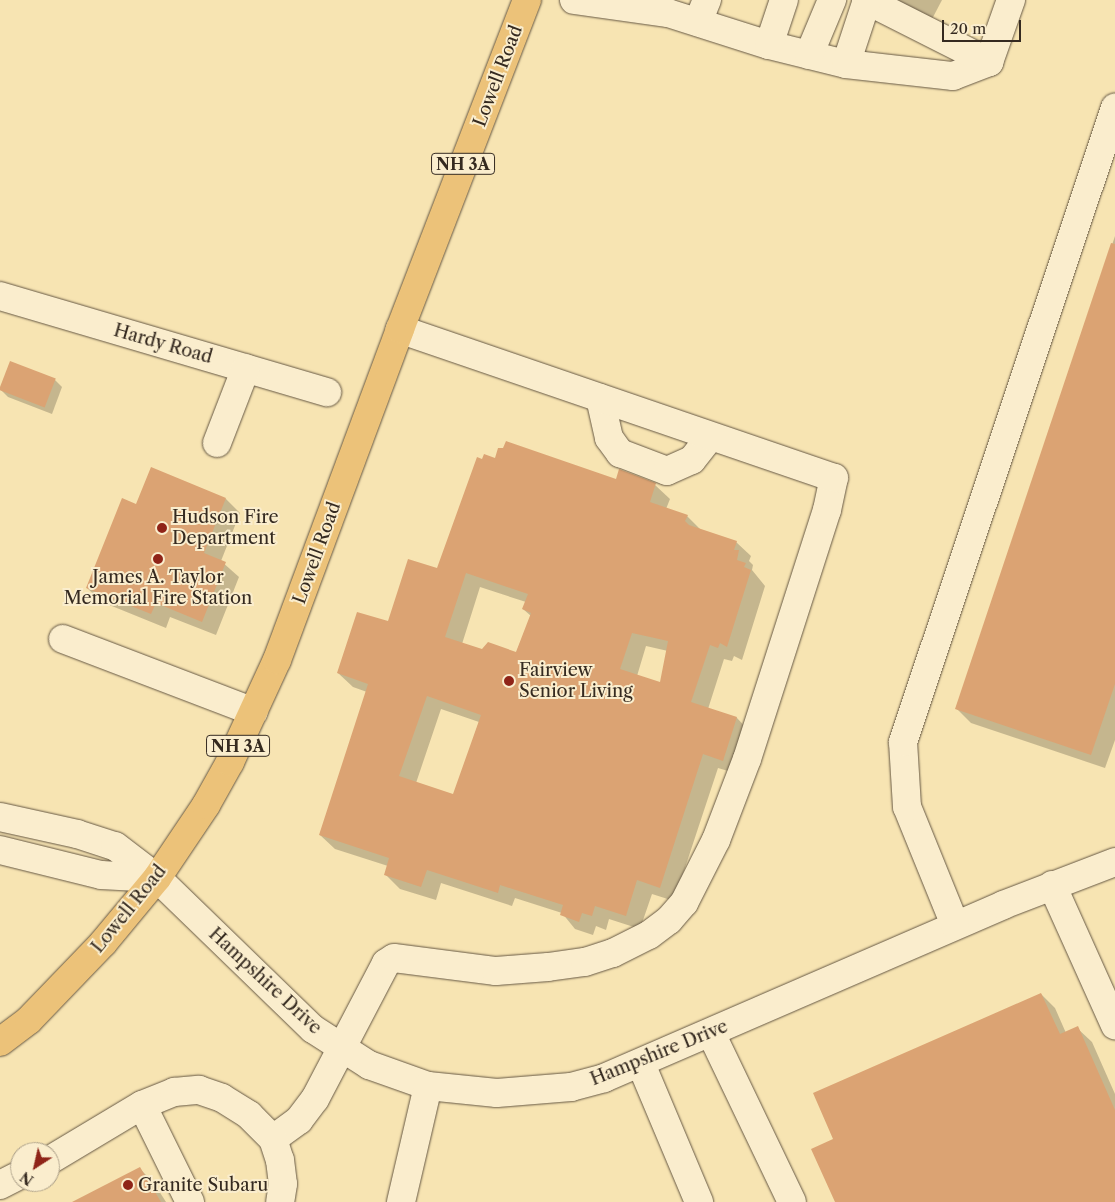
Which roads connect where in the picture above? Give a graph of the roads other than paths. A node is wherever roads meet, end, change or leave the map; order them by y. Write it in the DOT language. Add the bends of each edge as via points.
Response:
graph roads {
  1 [pos="527,0"];
  2 [pos="574,0"];
  3 [pos="784,0"];
  4 [pos="832,0"];
  5 [pos="867,0"];
  6 [pos="1010,0"];
  7 [pos="624,3"];
  8 [pos="670,6"];
  9 [pos="702,11"];
  10 [pos="768,45"];
  11 [pos="809,55"];
  12 [pos="989,62"];
  13 [pos="846,64"];
  14 [pos="1115,108"];
  15 [pos="0,296"];
  16 [pos="400,328"];
  17 [pos="246,368"];
  18 [pos="327,392"];
  19 [pos="600,398"];
  20 [pos="710,437"];
  21 [pos="217,443"];
  22 [pos="63,639"];
  23 [pos="254,712"];
  24 [pos="0,816"];
  25 [pos="0,850"];
  26 [pos="1115,862"];
  27 [pos="156,878"];
  28 [pos="1052,885"];
  29 [pos="955,925"];
  30 [pos="1115,1025"];
  31 [pos="711,1033"];
  32 [pos="0,1042"];
  33 [pos="340,1048"];
  34 [pos="641,1064"];
  35 [pos="428,1086"];
  36 [pos="142,1105"];
  37 [pos="273,1139"];
  38 [pos="60,1154"];
  39 [pos="190,1202"];
  40 [pos="280,1202"];
  41 [pos="400,1202"];
  42 [pos="699,1202"];
  43 [pos="792,1202"];
  1 -- 16 [label="main road, Lowell Road / NH 3A"];
  2 -- 7 [label="street"];
  3 -- 10 [label="street"];
  4 -- 11 [label="street"];
  5 -- 12 [label="street"];
  5 -- 13 [label="street"];
  6 -- 12 [label="street"];
  7 -- 8 [label="street"];
  8 -- 9 [label="street"];
  9 -- 10 [label="street"];
  10 -- 11 [label="street"];
  11 -- 13 [label="street"];
  12 -- 13 [label="street" via="954,76"];
  14 -- 29 [label="street" via="903,742 907,807"];
  15 -- 17 [label="street, Hardy Road"];
  16 -- 19 [label="street"];
  16 -- 23 [label="main road, Lowell Road / NH 3A" via="299,603"];
  17 -- 18 [label="street, Hardy Road"];
  17 -- 21 [label="street"];
  19 -- 20 [label="street"];
  19 -- 20 [label="street" via="609,438 620,453 667,471 692,460"];
  20 -- 33 [label="street" via="834,478 827,510 747,759 716,840 684,903 670,920 649,935 613,953 585,962 496,971 394,958 386,963"];
  22 -- 23 [label="street"];
  23 -- 27 [label="main road, Lowell Road / NH 3A" via="206,805"];
  24 -- 27 [label="street, Hampshire Drive" via="115,846"];
  25 -- 27 [label="street" via="100,875"];
  26 -- 28 [label="street, Hampshire Drive"];
  27 -- 32 [label="main road, Lowell Road / NH 3A" via="104,943 30,1020"];
  27 -- 33 [label="street, Hampshire Drive" via="279,998"];
  28 -- 29 [label="street, Hampshire Drive"];
  28 -- 30 [label="street"];
  29 -- 31 [label="street, Hampshire Drive"];
  31 -- 34 [label="street, Hampshire Drive"];
  31 -- 43 [label="street"];
  33 -- 35 [label="street, Hampshire Drive" via="369,1064"];
  33 -- 37 [label="street" via="315,1099 299,1120"];
  34 -- 35 [label="street, Hampshire Drive" via="571,1087 540,1091 496,1093"];
  34 -- 42 [label="street"];
  35 -- 41 [label="street"];
  36 -- 37 [label="street" via="174,1092 199,1090 222,1098 249,1115"];
  36 -- 38 [label="street"];
  36 -- 39 [label="street"];
  37 -- 40 [label="street" via="283,1184"];
}
